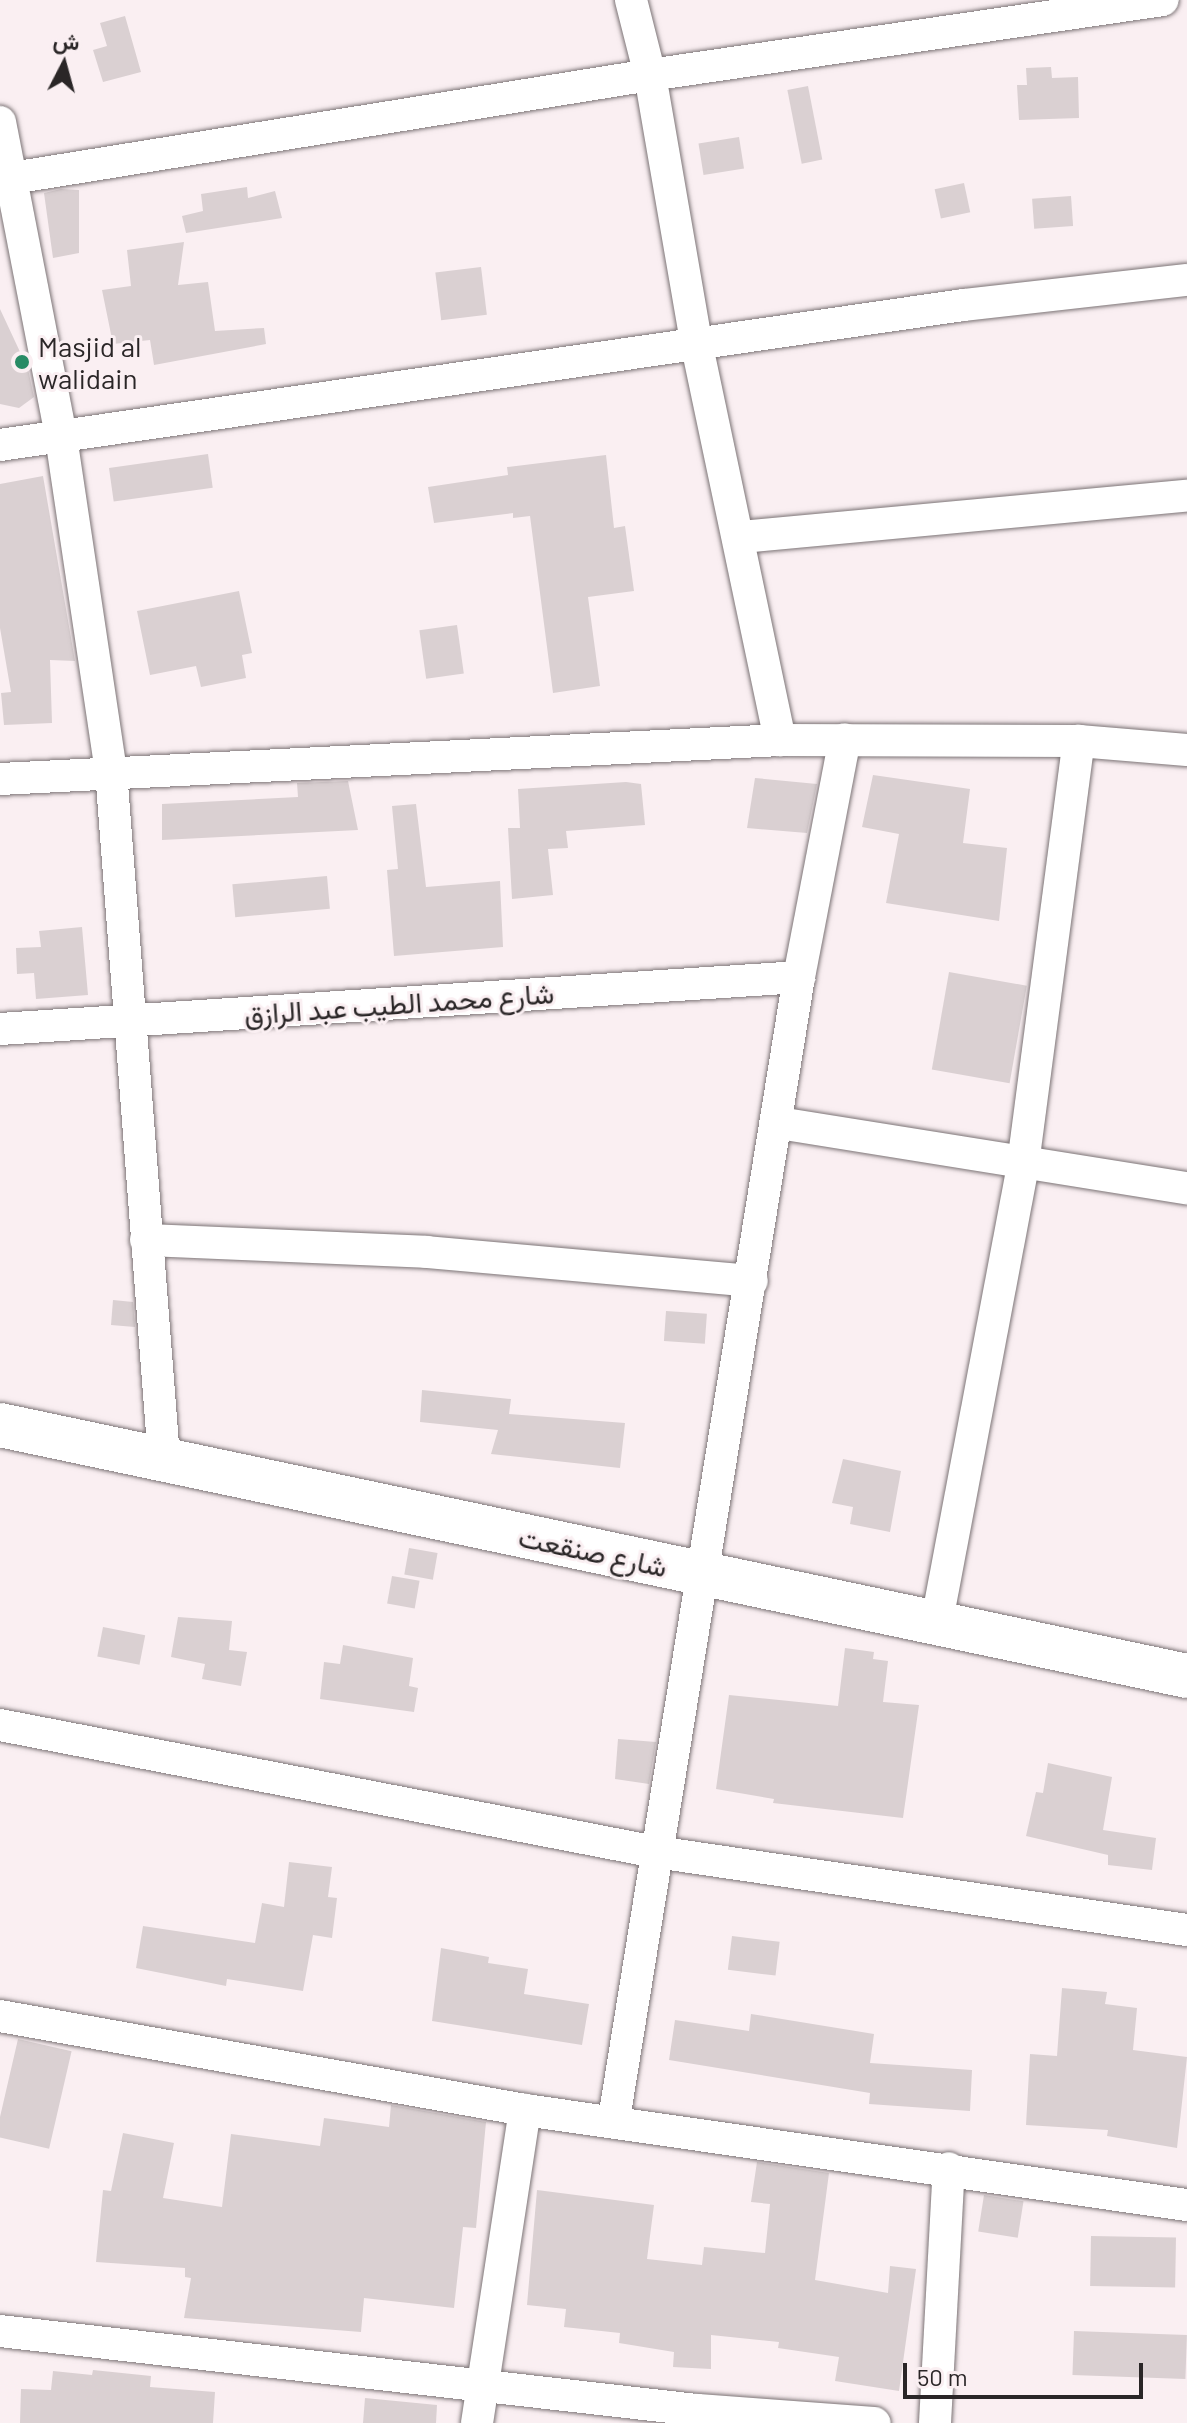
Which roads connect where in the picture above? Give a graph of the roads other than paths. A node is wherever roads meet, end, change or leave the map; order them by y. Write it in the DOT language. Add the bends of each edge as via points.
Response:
graph roads {
  1 [pos="631,0"];
  2 [pos="1163,0"];
  3 [pos="650,75"];
  4 [pos="0,122"];
  5 [pos="6,180"];
  6 [pos="1187,280"];
  7 [pos="697,346"];
  8 [pos="61,437"];
  9 [pos="0,445"];
  10 [pos="1187,496"];
  11 [pos="741,537"];
  12 [pos="845,739"];
  13 [pos="780,740"];
  14 [pos="1079,741"];
  15 [pos="1187,750"];
  16 [pos="111,771"];
  17 [pos="0,779"];
  18 [pos="799,977"];
  19 [pos="128,1020"];
  20 [pos="0,1029"];
  21 [pos="779,1123"];
  22 [pos="1023,1164"];
  23 [pos="1187,1188"];
  24 [pos="146,1240"];
  25 [pos="752,1281"];
  26 [pos="0,1425"];
  27 [pos="164,1458"];
  28 [pos="704,1574"];
  29 [pos="936,1626"];
  30 [pos="1187,1676"];
  31 [pos="0,1725"];
  32 [pos="656,1852"];
  33 [pos="1187,1930"];
  34 [pos="0,2016"];
  35 [pos="525,2110"];
  36 [pos="614,2119"];
  37 [pos="949,2168"];
  38 [pos="1187,2205"];
  39 [pos="0,2331"];
  40 [pos="483,2385"];
  41 [pos="477,2423"];
  42 [pos="875,2423"];
  43 [pos="935,2423"];
  1 -- 3 [label="street"];
  2 -- 3 [label="street"];
  3 -- 5 [label="street"];
  3 -- 7 [label="street"];
  4 -- 5 [label="street"];
  5 -- 8 [label="street"];
  6 -- 7 [label="street" via="963,305"];
  7 -- 8 [label="street"];
  7 -- 11 [label="street"];
  8 -- 9 [label="street"];
  8 -- 16 [label="street"];
  10 -- 11 [label="street"];
  11 -- 13 [label="street"];
  12 -- 13 [label="street"];
  12 -- 14 [label="street"];
  12 -- 18 [label="street"];
  13 -- 16 [label="street"];
  14 -- 15 [label="street"];
  14 -- 22 [label="street"];
  16 -- 17 [label="street"];
  16 -- 19 [label="street"];
  18 -- 19 [label="street, شارع محمد الطيب عبد الرازق"];
  18 -- 21 [label="street"];
  19 -- 20 [label="street, شارع محمد الطيب عبد الرازق"];
  19 -- 24 [label="street"];
  21 -- 22 [label="street"];
  21 -- 25 [label="street"];
  22 -- 23 [label="street"];
  22 -- 29 [label="street"];
  24 -- 25 [label="street" via="427,1252"];
  24 -- 27 [label="street"];
  25 -- 28 [label="street"];
  26 -- 27 [label="street, شارع صنقعت"];
  27 -- 28 [label="street, شارع صنقعت"];
  28 -- 29 [label="street, شارع صنقعت"];
  28 -- 32 [label="street"];
  29 -- 30 [label="street, شارع صنقعت"];
  31 -- 32 [label="street"];
  32 -- 33 [label="street"];
  32 -- 36 [label="street"];
  34 -- 35 [label="street"];
  35 -- 36 [label="street"];
  35 -- 40 [label="street"];
  36 -- 37 [label="street"];
  37 -- 38 [label="street"];
  37 -- 43 [label="street"];
  39 -- 40 [label="street"];
  40 -- 41 [label="street"];
  40 -- 42 [label="street"];
}
